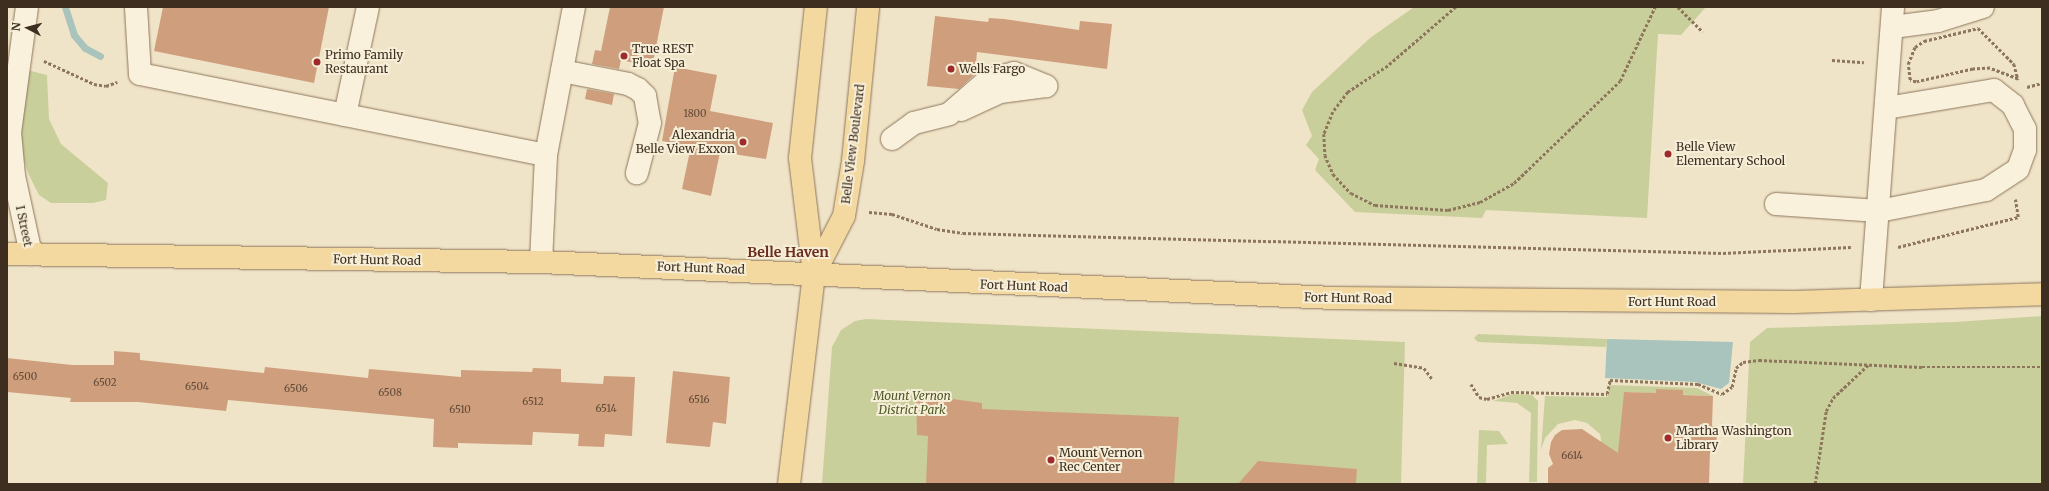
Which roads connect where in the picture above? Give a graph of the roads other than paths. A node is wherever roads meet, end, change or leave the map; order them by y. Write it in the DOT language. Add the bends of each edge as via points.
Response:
graph roads {
  1 [pos="27,7"];
  2 [pos="136,7"];
  3 [pos="368,7"];
  4 [pos="574,7"];
  5 [pos="816,7"];
  6 [pos="868,7"];
  7 [pos="1983,7"];
  8 [pos="1893,17"];
  9 [pos="14,58"];
  10 [pos="562,71"];
  11 [pos="1047,86"];
  12 [pos="1887,108"];
  13 [pos="345,115"];
  14 [pos="892,139"];
  15 [pos="546,155"];
  16 [pos="637,173"];
  17 [pos="1776,204"];
  18 [pos="1879,211"];
  19 [pos="7,254"];
  20 [pos="31,254"];
  21 [pos="541,262"];
  22 [pos="814,274"];
  23 [pos="2042,294"];
  24 [pos="1871,300"];
  25 [pos="789,484"];
  1 -- 9 [label="street, I Street"];
  2 -- 13 [label="street" via="140,74"];
  3 -- 13 [label="street"];
  4 -- 10 [label="street"];
  5 -- 22 [label="main road, Belle View Boulevard" via="800,158"];
  6 -- 22 [label="main road, Belle View Boulevard" via="853,161 845,210"];
  7 -- 8 [label="street" via="1938,21"];
  8 -- 12 [label="street"];
  9 -- 20 [label="street, I Street" via="10,132 14,176"];
  10 -- 15 [label="street"];
  10 -- 16 [label="street" via="628,84 638,88 645,96 650,123"];
  11 -- 14 [label="street" via="1014,73 988,80 949,114 914,123"];
  12 -- 18 [label="street"];
  12 -- 18 [label="street" via="1994,90 2013,105 2025,129 2025,150 2018,169 1986,190"];
  13 -- 15 [label="street"];
  15 -- 21 [label="street"];
  17 -- 18 [label="street"];
  18 -- 24 [label="street"];
  19 -- 20 [label="main road, Fort Hunt Road"];
  20 -- 21 [label="main road, Fort Hunt Road"];
  21 -- 22 [label="main road, Fort Hunt Road"];
  22 -- 24 [label="main road, Fort Hunt Road" via="1333,298 1623,302"];
  22 -- 25 [label="main road, Belle View Boulevard"];
  23 -- 24 [label="main road, Fort Hunt Road"];
}
